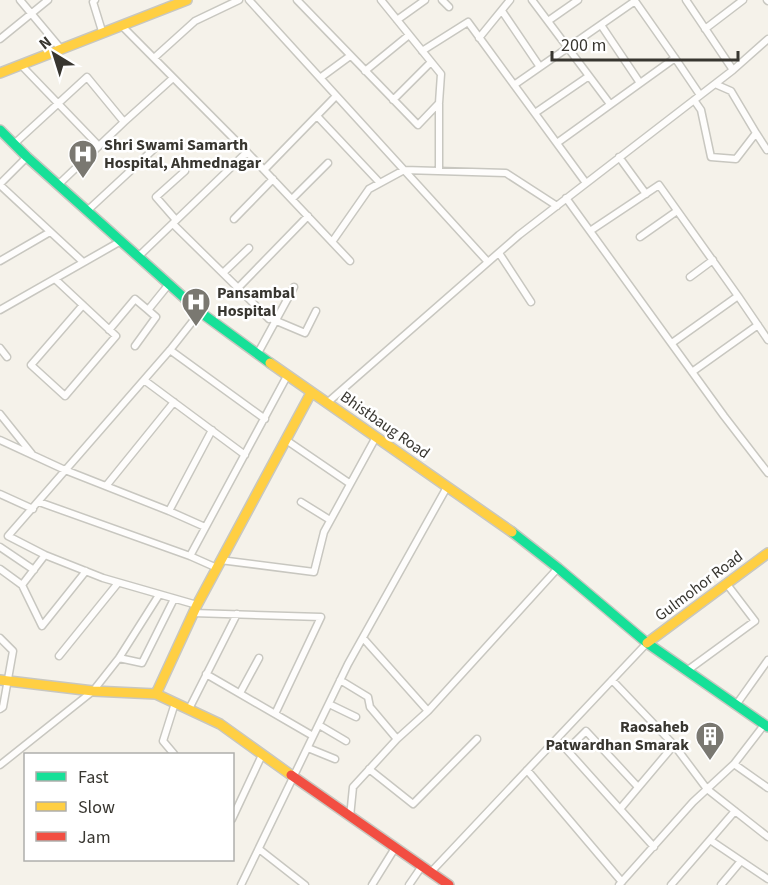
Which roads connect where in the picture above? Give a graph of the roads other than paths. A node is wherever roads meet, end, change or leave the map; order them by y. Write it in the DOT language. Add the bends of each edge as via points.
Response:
graph roads {
  1 [pos="20,0"];
  2 [pos="48,0"];
  3 [pos="95,0"];
  4 [pos="187,0"];
  5 [pos="239,0"];
  6 [pos="249,0"];
  7 [pos="297,0"];
  8 [pos="381,0"];
  9 [pos="425,0"];
  10 [pos="442,0"];
  11 [pos="510,0"];
  12 [pos="532,0"];
  13 [pos="578,0"];
  14 [pos="635,0"];
  15 [pos="686,0"];
  16 [pos="738,2"];
  17 [pos="449,7"];
  18 [pos="502,11"];
  19 [pos="32,14"];
  20 [pos="397,20"];
  21 [pos="548,21"];
  22 [pos="120,25"];
  23 [pos="601,25"];
  24 [pos="705,29"];
  25 [pos="102,31"];
  26 [pos="409,35"];
  27 [pos="479,38"];
  28 [pos="0,39"];
  29 [pos="768,39"];
  30 [pos="568,48"];
  31 [pos="61,49"];
  32 [pos="422,51"];
  33 [pos="350,56"];
  34 [pos="154,58"];
  35 [pos="675,58"];
  36 [pos="431,62"];
  37 [pos="21,65"];
  38 [pos="540,68"];
  39 [pos="733,70"];
  40 [pos="365,71"];
  41 [pos="0,73"];
  42 [pos="589,76"];
  43 [pos="173,78"];
  44 [pos="320,78"];
  45 [pos="640,83"];
  46 [pos="715,84"];
  47 [pos="514,86"];
  48 [pos="336,96"];
  49 [pos="697,97"];
  50 [pos="393,100"];
  51 [pos="439,103"];
  52 [pos="58,104"];
  53 [pos="610,104"];
  54 [pos="535,113"];
  55 [pos="317,116"];
  56 [pos="124,122"];
  57 [pos="1,134"];
  58 [pos="756,134"];
  59 [pos="557,143"];
  60 [pos="14,144"];
  61 [pos="99,146"];
  62 [pos="155,148"];
  63 [pos="767,150"];
  64 [pos="247,152"];
  65 [pos="27,157"];
  66 [pos="619,157"];
  67 [pos="327,163"];
  68 [pos="264,170"];
  69 [pos="404,170"];
  70 [pos="185,171"];
  71 [pos="439,171"];
  72 [pos="273,180"];
  73 [pos="380,183"];
  74 [pos="586,183"];
  75 [pos="0,185"];
  76 [pos="58,185"];
  77 [pos="646,194"];
  78 [pos="566,198"];
  79 [pos="292,199"];
  80 [pos="557,206"];
  81 [pos="87,211"];
  82 [pos="677,211"];
  83 [pos="308,216"];
  84 [pos="234,219"];
  85 [pos="175,222"];
  86 [pos="590,231"];
  87 [pos="50,232"];
  88 [pos="639,237"];
  89 [pos="121,241"];
  90 [pos="332,242"];
  91 [pos="249,248"];
  92 [pos="499,253"];
  93 [pos="139,256"];
  94 [pos="713,260"];
  95 [pos="0,261"];
  96 [pos="350,261"];
  97 [pos="83,262"];
  98 [pos="488,262"];
  99 [pos="224,273"];
  100 [pos="690,277"];
  101 [pos="54,279"];
  102 [pos="169,284"];
  103 [pos="294,287"];
  104 [pos="238,288"];
  105 [pos="738,296"];
  106 [pos="0,300"];
  107 [pos="531,302"];
  108 [pos="83,305"];
  109 [pos="3,308"];
  110 [pos="148,310"];
  111 [pos="316,311"];
  112 [pos="200,312"];
  113 [pos="275,322"];
  114 [pos="758,325"];
  115 [pos="110,330"];
  116 [pos="768,340"];
  117 [pos="672,343"];
  118 [pos="135,346"];
  119 [pos="0,348"];
  120 [pos="170,350"];
  121 [pos="258,353"];
  122 [pos="7,357"];
  123 [pos="692,372"];
  124 [pos="287,376"];
  125 [pos="144,380"];
  126 [pos="311,393"];
  127 [pos="174,402"];
  128 [pos="327,403"];
  129 [pos="0,414"];
  130 [pos="265,419"];
  131 [pos="212,430"];
  132 [pos="376,436"];
  133 [pos="0,440"];
  134 [pos="286,441"];
  135 [pos="33,455"];
  136 [pos="245,455"];
  137 [pos="66,470"];
  138 [pos="768,473"];
  139 [pos="350,483"];
  140 [pos="106,486"];
  141 [pos="447,487"];
  142 [pos="0,494"];
  143 [pos="39,502"];
  144 [pos="301,502"];
  145 [pos="33,509"];
  146 [pos="169,511"];
  147 [pos="330,520"];
  148 [pos="205,527"];
  149 [pos="0,534"];
  150 [pos="8,536"];
  151 [pos="0,547"];
  152 [pos="768,553"];
  153 [pos="45,555"];
  154 [pos="190,556"];
  155 [pos="219,564"];
  156 [pos="558,568"];
  157 [pos="0,569"];
  158 [pos="34,570"];
  159 [pos="86,571"];
  160 [pos="726,582"];
  161 [pos="118,583"];
  162 [pos="22,585"];
  163 [pos="159,595"];
  164 [pos="174,599"];
  165 [pos="195,609"];
  166 [pos="237,614"];
  167 [pos="0,638"];
  168 [pos="363,638"];
  169 [pos="647,643"];
  170 [pos="59,656"];
  171 [pos="119,658"];
  172 [pos="259,658"];
  173 [pos="768,660"];
  174 [pos="688,670"];
  175 [pos="206,674"];
  176 [pos="340,680"];
  177 [pos="612,680"];
  178 [pos="4,681"];
  179 [pos="93,691"];
  180 [pos="240,693"];
  181 [pos="156,694"];
  182 [pos="174,703"];
  183 [pos="329,704"];
  184 [pos="736,705"];
  185 [pos="0,709"];
  186 [pos="189,709"];
  187 [pos="428,711"];
  188 [pos="275,714"];
  189 [pos="356,717"];
  190 [pos="319,725"];
  191 [pos="766,726"];
  192 [pos="314,736"];
  193 [pos="397,738"];
  194 [pos="477,739"];
  195 [pos="346,741"];
  196 [pos="674,745"];
  197 [pos="308,748"];
  198 [pos="173,753"];
  199 [pos="262,755"];
  200 [pos="334,759"];
  201 [pos="734,764"];
  202 [pos="0,765"];
  203 [pos="369,769"];
  204 [pos="527,770"];
  205 [pos="294,778"];
  206 [pos="638,788"];
  207 [pos="768,788"];
  208 [pos="707,789"];
  209 [pos="620,809"];
  210 [pos="735,811"];
  211 [pos="234,815"];
  212 [pos="350,817"];
  213 [pos="768,837"];
  214 [pos="710,840"];
  215 [pos="654,846"];
  216 [pos="395,848"];
  217 [pos="260,849"];
  218 [pos="741,861"];
  219 [pos="422,866"];
  220 [pos="431,872"];
  221 [pos="768,879"];
  222 [pos="621,883"];
  223 [pos="241,885"];
  224 [pos="305,885"];
  225 [pos="372,885"];
  226 [pos="409,885"];
  227 [pos="449,885"];
  228 [pos="671,885"];
  229 [pos="721,885"];
  1 -- 19 [label="street"];
  2 -- 19 [label="street"];
  3 -- 25 [label="street"];
  4 -- 22 [label="street"];
  5 -- 34 [label="street" via="195,21"];
  6 -- 44 [label="street"];
  7 -- 33 [label="street"];
  8 -- 20 [label="street"];
  9 -- 20 [label="street"];
  10 -- 17 [label="street"];
  11 -- 18 [label="street"];
  12 -- 21 [label="street"];
  13 -- 21 [label="street"];
  14 -- 23 [label="street"];
  14 -- 35 [label="street"];
  15 -- 24 [label="street"];
  16 -- 24 [label="street"];
  18 -- 27 [label="street"];
  18 -- 38 [label="street"];
  19 -- 28 [label="street"];
  19 -- 31 [label="street"];
  20 -- 26 [label="street"];
  21 -- 30 [label="street"];
  22 -- 25 [label="street"];
  22 -- 34 [label="street"];
  23 -- 30 [label="street"];
  23 -- 45 [label="street"];
  24 -- 39 [label="street"];
  25 -- 31 [label="street"];
  26 -- 32 [label="street"];
  26 -- 40 [label="street"];
  27 -- 32 [label="street" via="468,22"];
  27 -- 47 [label="street"];
  29 -- 39 [label="street"];
  30 -- 38 [label="street"];
  30 -- 42 [label="street"];
  31 -- 37 [label="street"];
  32 -- 36 [label="street"];
  33 -- 40 [label="street"];
  33 -- 44 [label="street"];
  34 -- 43 [label="street"];
  35 -- 45 [label="street"];
  35 -- 49 [label="street"];
  36 -- 50 [label="street"];
  36 -- 51 [label="street" via="441,74"];
  37 -- 41 [label="street"];
  37 -- 52 [label="street"];
  38 -- 47 [label="street"];
  39 -- 46 [label="street"];
  40 -- 50 [label="street"];
  42 -- 53 [label="street"];
  42 -- 54 [label="street"];
  43 -- 56 [label="street"];
  43 -- 64 [label="street"];
  44 -- 48 [label="street"];
  45 -- 53 [label="street"];
  46 -- 49 [label="street"];
  46 -- 58 [label="street" via="730,91"];
  47 -- 54 [label="street"];
  48 -- 55 [label="street"];
  48 -- 69 [label="street"];
  49 -- 58 [label="street" via="711,157 736,159"];
  49 -- 66 [label="street"];
  50 -- 51 [label="street" via="418,125"];
  51 -- 71 [label="street"];
  52 -- 56 [label="street" via="87,77"];
  52 -- 60 [label="street"];
  52 -- 61 [label="street"];
  53 -- 59 [label="street"];
  54 -- 59 [label="street"];
  55 -- 68 [label="street"];
  55 -- 73 [label="street"];
  56 -- 61 [label="street"];
  57 -- 60 [label="street, Bhistbaug Road"];
  58 -- 63 [label="street"];
  59 -- 74 [label="street"];
  60 -- 65 [label="street, Bhistbaug Road"];
  61 -- 76 [label="street"];
  62 -- 81 [label="street"];
  64 -- 68 [label="street"];
  64 -- 85 [label="street"];
  65 -- 75 [label="street"];
  65 -- 76 [label="street, Bhistbaug Road"];
  66 -- 74 [label="street"];
  66 -- 77 [label="street"];
  67 -- 79 [label="street"];
  68 -- 72 [label="street"];
  69 -- 71 [label="street"];
  69 -- 73 [label="street"];
  69 -- 98 [label="street"];
  70 -- 85 [label="street" via="156,197"];
  71 -- 80 [label="street" via="506,173"];
  72 -- 79 [label="street"];
  72 -- 84 [label="street"];
  73 -- 90 [label="street" via="369,189"];
  74 -- 78 [label="street"];
  75 -- 87 [label="street"];
  76 -- 81 [label="street, Bhistbaug Road"];
  77 -- 82 [label="street" via="659,185"];
  77 -- 86 [label="street"];
  78 -- 80 [label="street"];
  78 -- 86 [label="street"];
  79 -- 83 [label="street"];
  80 -- 92 [label="street"];
  81 -- 89 [label="street, Bhistbaug Road"];
  82 -- 88 [label="street"];
  82 -- 94 [label="street"];
  83 -- 90 [label="street"];
  83 -- 104 [label="street"];
  85 -- 93 [label="street"];
  85 -- 99 [label="street"];
  86 -- 117 [label="street"];
  87 -- 95 [label="street"];
  87 -- 97 [label="street"];
  89 -- 93 [label="street, Bhistbaug Road"];
  89 -- 97 [label="street"];
  90 -- 96 [label="street"];
  91 -- 99 [label="street"];
  92 -- 98 [label="street"];
  92 -- 107 [label="street"];
  93 -- 102 [label="street, Bhistbaug Road"];
  94 -- 100 [label="street"];
  94 -- 105 [label="street"];
  97 -- 101 [label="street"];
  98 -- 128 [label="street"];
  99 -- 104 [label="street"];
  101 -- 108 [label="street"];
  101 -- 109 [label="street"];
  102 -- 110 [label="street"];
  102 -- 112 [label="street, Bhistbaug Road"];
  103 -- 113 [label="street"];
  104 -- 113 [label="street"];
  105 -- 114 [label="street"];
  105 -- 117 [label="street"];
  106 -- 109 [label="street"];
  108 -- 115 [label="street"];
  108 -- 115 [label="street" via="31,365 65,396 116,336"];
  110 -- 115 [label="street" via="135,299"];
  110 -- 118 [label="street" via="156,317"];
  111 -- 113 [label="street" via="305,333"];
  112 -- 120 [label="street"];
  112 -- 121 [label="street, Bhistbaug Road"];
  113 -- 121 [label="street"];
  114 -- 116 [label="street"];
  114 -- 123 [label="street"];
  117 -- 123 [label="street"];
  119 -- 122 [label="street"];
  120 -- 125 [label="street"];
  120 -- 130 [label="street"];
  121 -- 124 [label="street, Bhistbaug Road"];
  123 -- 138 [label="street"];
  124 -- 126 [label="street, Bhistbaug Road"];
  124 -- 130 [label="street"];
  125 -- 127 [label="street"];
  125 -- 137 [label="street"];
  126 -- 128 [label="street, Bhistbaug Road"];
  126 -- 134 [label="street"];
  127 -- 131 [label="street"];
  127 -- 140 [label="street"];
  128 -- 132 [label="street, Bhistbaug Road"];
  129 -- 135 [label="street"];
  130 -- 136 [label="street"];
  131 -- 136 [label="street"];
  131 -- 146 [label="street"];
  132 -- 139 [label="street"];
  132 -- 141 [label="street, Bhistbaug Road"];
  133 -- 135 [label="street"];
  134 -- 139 [label="street"];
  134 -- 155 [label="street"];
  135 -- 137 [label="street"];
  136 -- 148 [label="street"];
  137 -- 140 [label="street"];
  137 -- 143 [label="street"];
  139 -- 147 [label="street"];
  140 -- 146 [label="street"];
  141 -- 156 [label="street, Bhistbaug Road"];
  141 -- 168 [label="street"];
  142 -- 145 [label="street"];
  143 -- 145 [label="street"];
  143 -- 154 [label="street"];
  144 -- 147 [label="street"];
  145 -- 150 [label="street"];
  146 -- 148 [label="street"];
  147 -- 155 [label="street" via="314,572"];
  148 -- 154 [label="street"];
  149 -- 150 [label="street"];
  150 -- 153 [label="street"];
  151 -- 158 [label="street"];
  152 -- 160 [label="street, Gulmohor Road"];
  153 -- 158 [label="street"];
  153 -- 159 [label="street"];
  154 -- 155 [label="street"];
  155 -- 165 [label="street"];
  156 -- 169 [label="street, Bhistbaug Road"];
  156 -- 187 [label="street"];
  157 -- 162 [label="street"];
  158 -- 162 [label="street"];
  159 -- 161 [label="street"];
  159 -- 162 [label="street" via="42,626"];
  160 -- 169 [label="street, Gulmohor Road"];
  160 -- 174 [label="street" via="756,621"];
  161 -- 163 [label="street"];
  161 -- 170 [label="street"];
  163 -- 164 [label="street"];
  163 -- 171 [label="street"];
  164 -- 165 [label="street"];
  164 -- 171 [label="street" via="142,663"];
  165 -- 166 [label="street"];
  165 -- 181 [label="street"];
  166 -- 175 [label="street"];
  166 -- 188 [label="street" via="321,617"];
  167 -- 178 [label="street" via="13,651"];
  168 -- 176 [label="street"];
  168 -- 187 [label="street"];
  169 -- 174 [label="street, Bhistbaug Road"];
  169 -- 177 [label="street"];
  171 -- 179 [label="street"];
  172 -- 180 [label="street"];
  173 -- 184 [label="street"];
  174 -- 184 [label="street, Bhistbaug Road"];
  175 -- 180 [label="street"];
  175 -- 186 [label="street"];
  176 -- 183 [label="street"];
  176 -- 193 [label="street" via="368,697 370,707"];
  177 -- 196 [label="street"];
  177 -- 204 [label="street"];
  178 -- 179 [label="street"];
  178 -- 185 [label="street"];
  179 -- 181 [label="street"];
  179 -- 202 [label="street"];
  180 -- 188 [label="street"];
  181 -- 182 [label="street"];
  182 -- 186 [label="street"];
  182 -- 198 [label="street" via="163,741"];
  183 -- 189 [label="street"];
  183 -- 190 [label="street"];
  184 -- 191 [label="street, Bhistbaug Road"];
  186 -- 199 [label="street" via="220,723"];
  187 -- 193 [label="street"];
  188 -- 192 [label="street"];
  190 -- 192 [label="street"];
  190 -- 195 [label="street"];
  191 -- 201 [label="street"];
  192 -- 197 [label="street"];
  193 -- 203 [label="street"];
  194 -- 203 [label="street" via="413,804"];
  196 -- 206 [label="street"];
  196 -- 208 [label="street"];
  197 -- 200 [label="street"];
  197 -- 205 [label="street"];
  199 -- 205 [label="street"];
  199 -- 211 [label="street"];
  201 -- 207 [label="street"];
  201 -- 208 [label="street"];
  203 -- 212 [label="street" via="353,787"];
  204 -- 220 [label="street"];
  204 -- 222 [label="street"];
  205 -- 212 [label="street"];
  205 -- 217 [label="street"];
  206 -- 209 [label="street"];
  206 -- 209 [label="street" via="586,731 567,750"];
  208 -- 210 [label="street"];
  208 -- 215 [label="street"];
  209 -- 215 [label="street"];
  210 -- 213 [label="street"];
  210 -- 214 [label="street"];
  212 -- 216 [label="street"];
  214 -- 218 [label="street"];
  214 -- 228 [label="street"];
  215 -- 222 [label="street"];
  216 -- 219 [label="street"];
  216 -- 225 [label="street"];
  217 -- 223 [label="street"];
  217 -- 224 [label="street"];
  218 -- 221 [label="street"];
  218 -- 229 [label="street"];
  219 -- 220 [label="street"];
  219 -- 226 [label="street"];
  220 -- 227 [label="street"];
}
